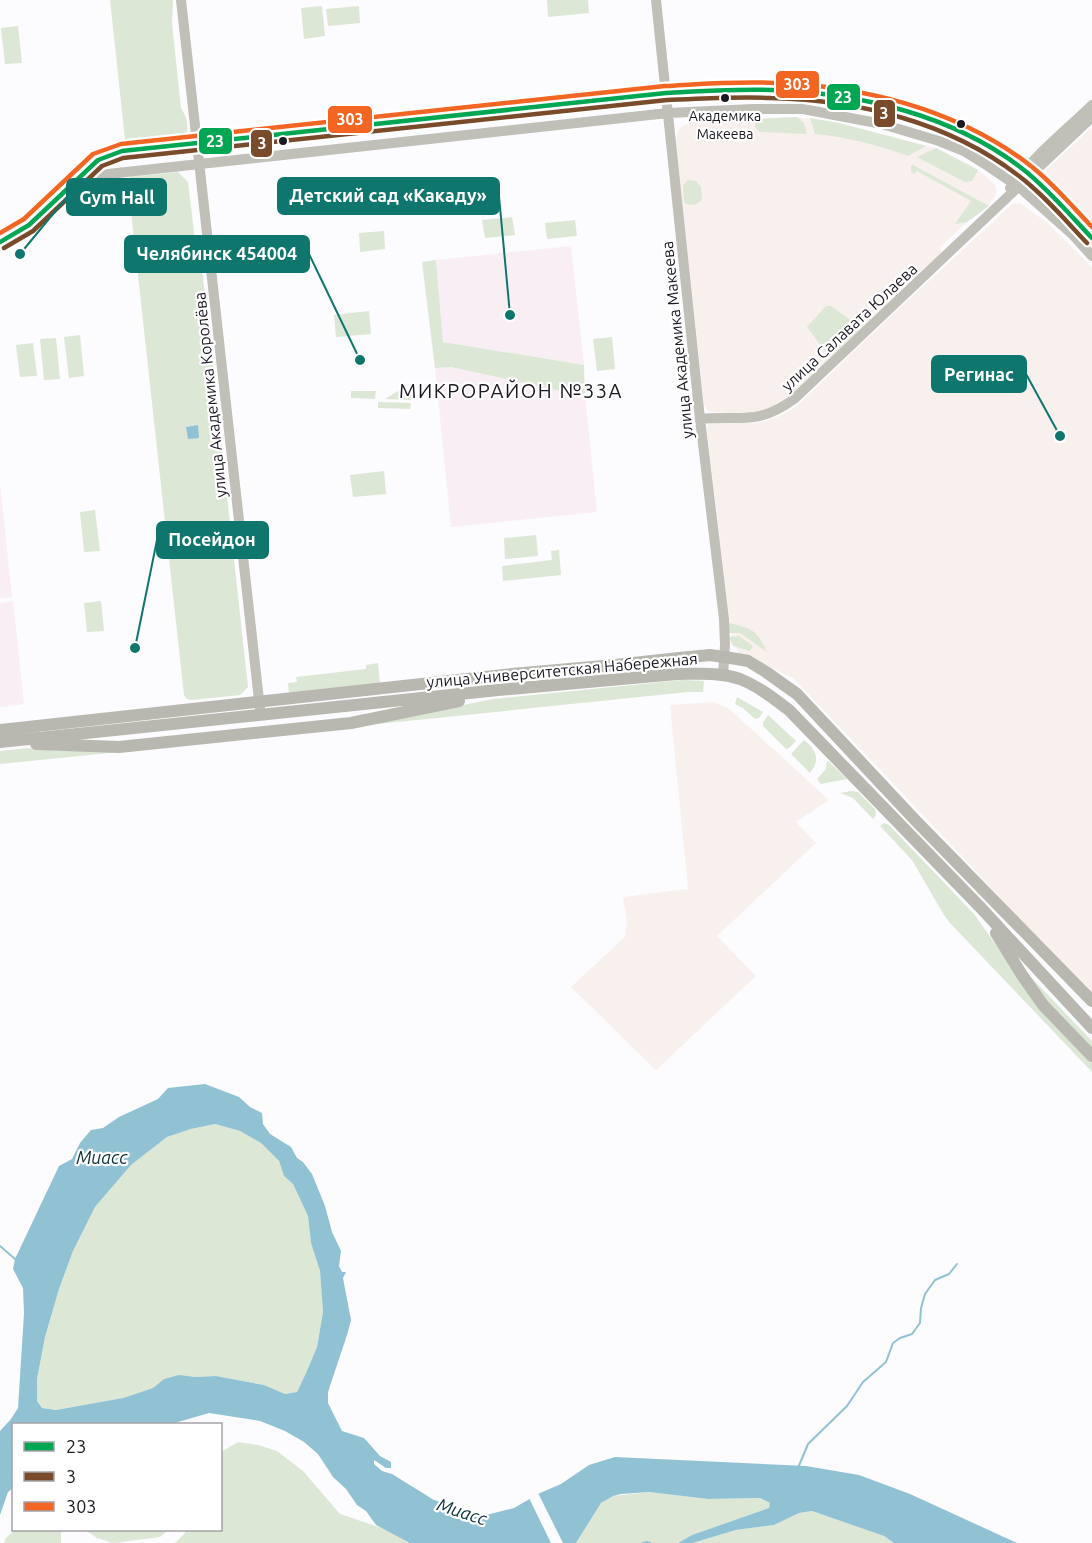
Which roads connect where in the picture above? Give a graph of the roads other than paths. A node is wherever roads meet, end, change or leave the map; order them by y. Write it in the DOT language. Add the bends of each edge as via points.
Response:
graph roads {
  1 [pos="181,0"];
  2 [pos="657,0"];
  3 [pos="666,93"];
  4 [pos="1092,105"];
  5 [pos="668,113"];
  6 [pos="1092,117"];
  7 [pos="197,143"];
  8 [pos="199,164"];
  9 [pos="1028,173"];
  10 [pos="72,184"];
  11 [pos="1016,185"];
  12 [pos="1092,238"];
  13 [pos="0,242"];
  14 [pos="1092,256"];
  15 [pos="700,418"];
  16 [pos="725,657"];
  17 [pos="723,676"];
  18 [pos="498,690"];
  19 [pos="259,701"];
  20 [pos="261,715"];
  21 [pos="0,730"];
  22 [pos="4,742"];
  23 [pos="981,909"];
  24 [pos="1092,1001"];
  25 [pos="1092,1028"];
  26 [pos="1092,1056"];
  1 -- 7 [label="main road, улица Академика Королёва"];
  2 -- 3 [label="main road, улица Академика Макеева"];
  3 -- 5 [label="main road, улица Академика Макеева"];
  3 -- 7 [label="main road"];
  3 -- 9 [label="main road" via="788,90 890,107 951,127 996,150"];
  4 -- 9 [label="main road, улица Салавата Юлаева"];
  5 -- 8 [label="main road"];
  5 -- 11 [label="main road" via="803,109 846,116 939,141 963,151"];
  5 -- 15 [label="main road, улица Академика Макеева"];
  6 -- 9 [label="main road, улица Салавата Юлаева"];
  7 -- 8 [label="main road, улица Академика Королёва"];
  7 -- 10 [label="main road" via="112,154 98,160"];
  8 -- 10 [label="main road" via="99,174"];
  8 -- 19 [label="main road, улица Академика Королёва"];
  9 -- 11 [label="main road, улица Салавата Юлаева"];
  9 -- 12 [label="main road"];
  10 -- 13 [label="main road" via="29,225"];
  11 -- 14 [label="main road"];
  11 -- 15 [label="main road, улица Салавата Юлаева" via="997,208 795,399 759,417"];
  15 -- 16 [label="main road, улица Академика Макеева"];
  16 -- 17 [label="main road, улица Академика Макеева"];
  16 -- 19 [label="main road, улица Университетская Набережная" via="679,657"];
  16 -- 24 [label="main road, улица Университетская Набережная" via="748,661 797,694"];
  17 -- 18 [label="main road, улица Университетская Набережная" via="677,674"];
  17 -- 23 [label="main road, улица Университетская Набережная" via="741,680 789,710"];
  18 -- 20 [label="main road, улица Университетская Набережная"];
  18 -- 22 [label="main road" via="351,723 119,747"];
  19 -- 20 [label="main road, улица Академика Королёва"];
  19 -- 21 [label="main road, улица Университетская Набережная"];
  20 -- 22 [label="main road, улица Университетская Набережная"];
  23 -- 25 [label="main road, улица Университетская Набережная"];
  23 -- 26 [label="main road" via="1043,1005"];
}
